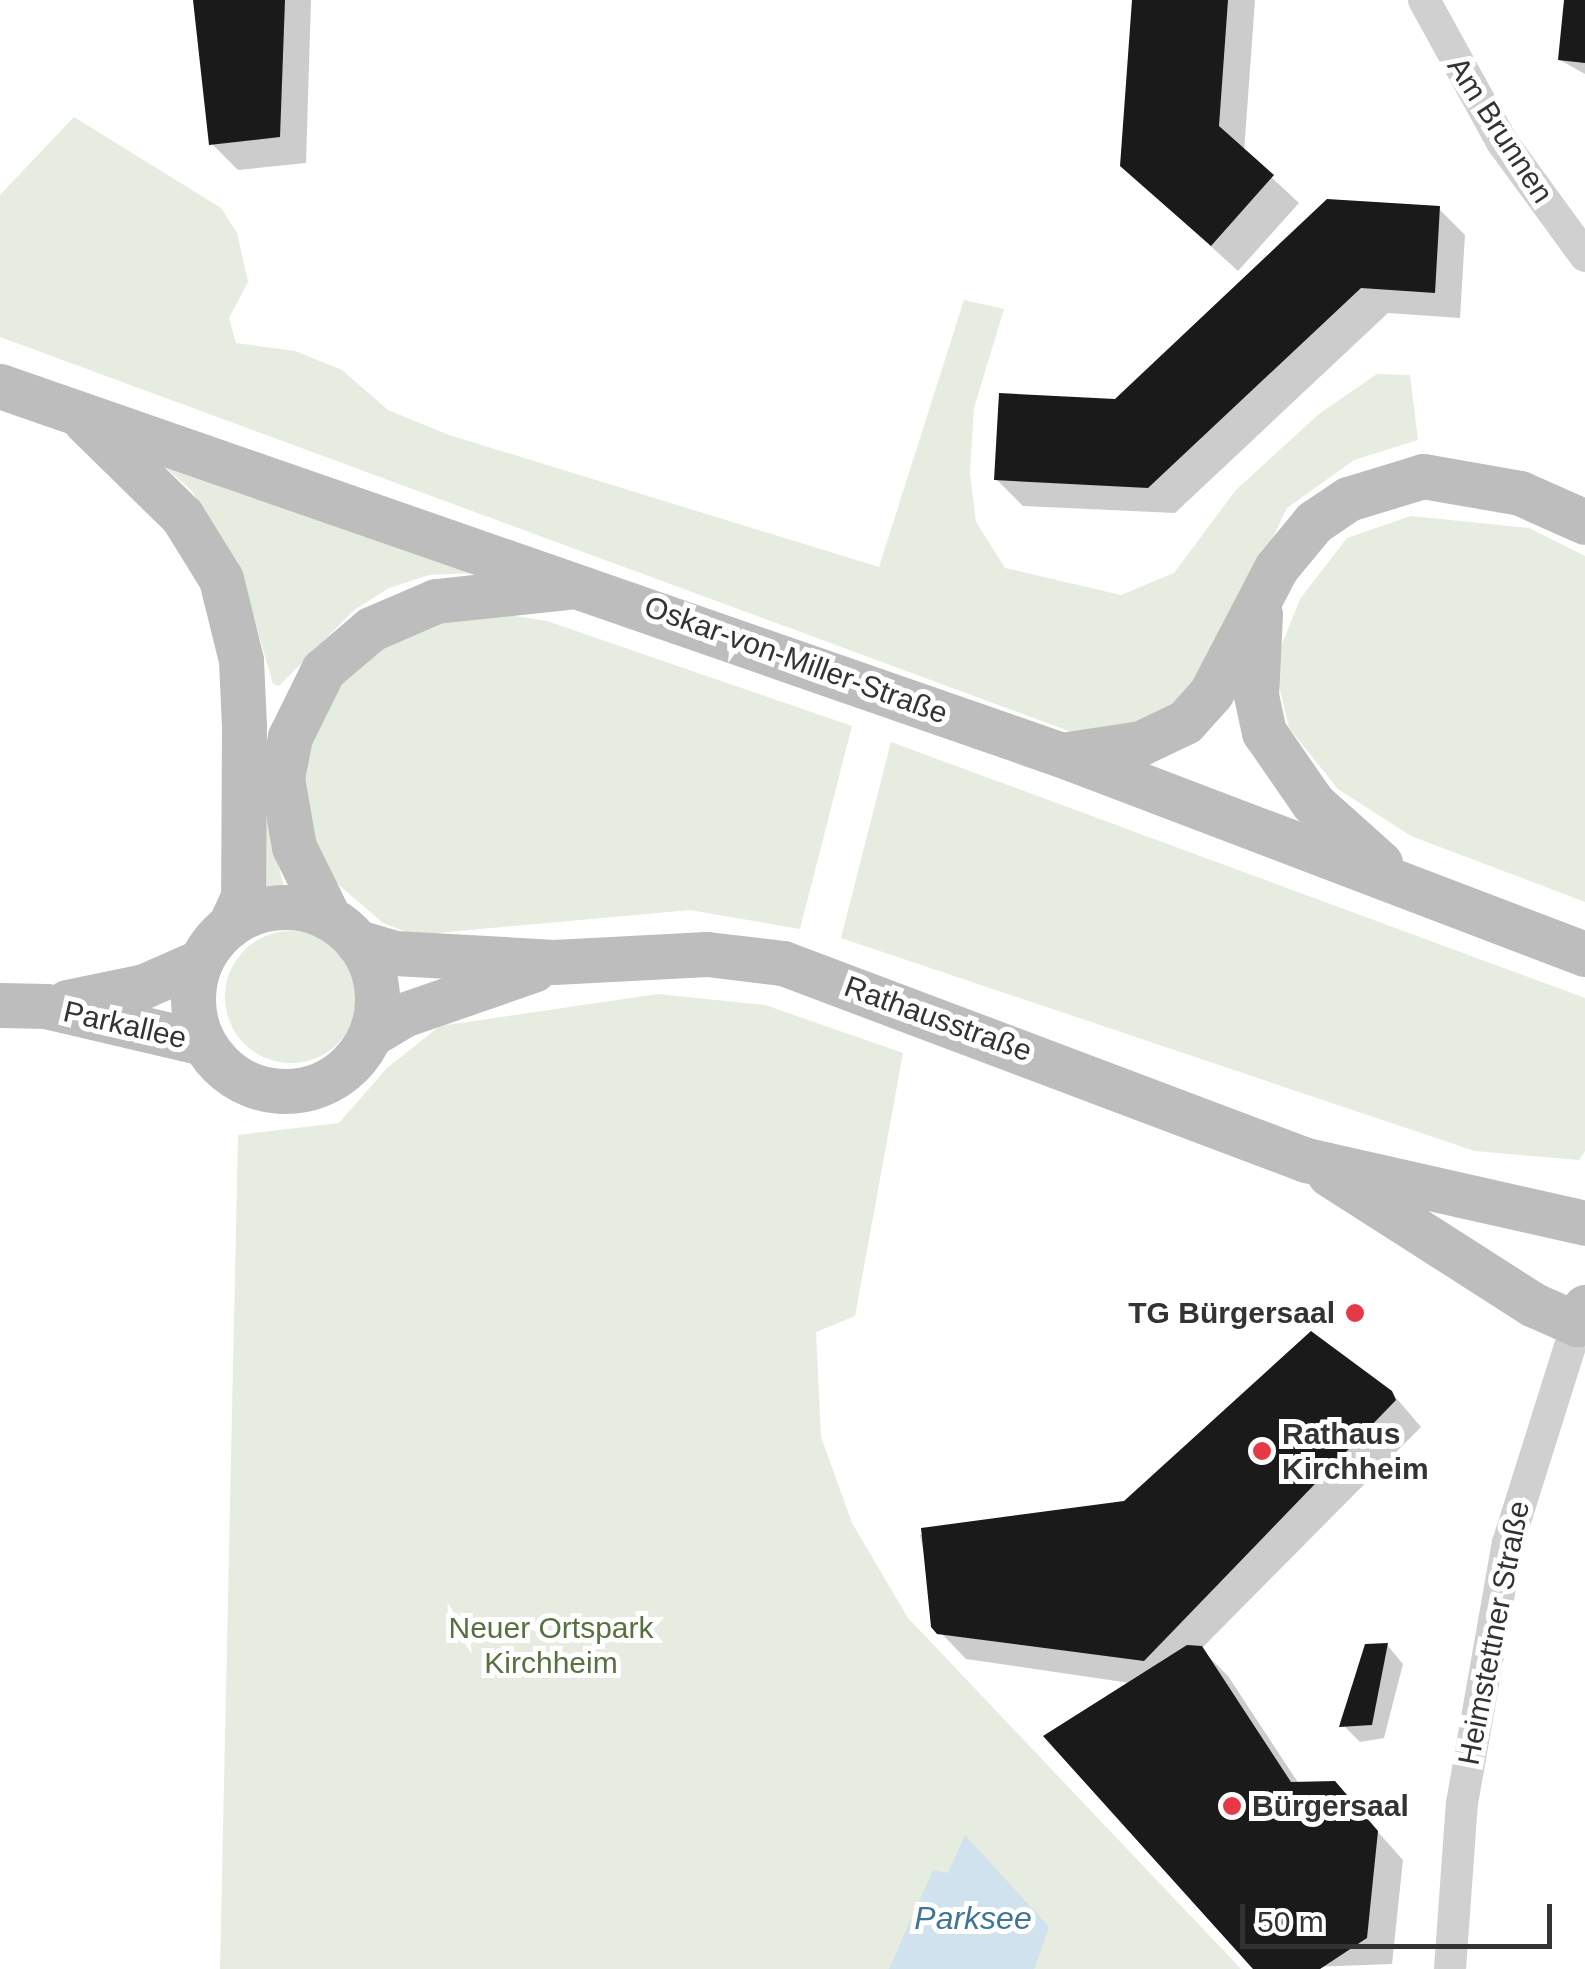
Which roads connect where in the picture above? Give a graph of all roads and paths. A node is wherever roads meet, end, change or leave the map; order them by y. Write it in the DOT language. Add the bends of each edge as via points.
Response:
graph roads {
  1 [pos="1424,0"];
  2 [pos="1585,256"];
  3 [pos="0,386"];
  4 [pos="73,410"];
  5 [pos="1581,513"];
  6 [pos="586,586"];
  7 [pos="1261,602"];
  8 [pos="1062,755"];
  9 [pos="1401,881"];
  10 [pos="230,926"];
  11 [pos="343,930"];
  12 [pos="1585,954"];
  13 [pos="201,961"];
  14 [pos="554,962"];
  15 [pos="0,1005"];
  16 [pos="46,1006"];
  17 [pos="370,1034"];
  18 [pos="204,1044"];
  19 [pos="1306,1160"];
  20 [pos="1585,1223"];
  21 [pos="1581,1315"];
  22 [pos="1450,1969"];
  1 -- 2 [label="street, Am Brunnen" via="1502,142"];
  3 -- 4 [label="main road, Oskar-von-Miller-Straße"];
  4 -- 6 [label="main road, Oskar-von-Miller-Straße"];
  4 -- 10 [label="main road" via="182,516 222,579 241,660 244,726 243,897"];
  5 -- 7 [label="main road" via="1464,480 1423,476 1382,485 1314,522 1276,568"];
  6 -- 8 [label="main road, Oskar-von-Miller-Straße"];
  6 -- 11 [label="main road" via="436,601 371,629 323,670 290,737 282,778 294,847"];
  7 -- 8 [label="main road" via="1212,693 1185,722 1141,743"];
  7 -- 9 [label="main road" via="1256,696 1264,732 1312,803"];
  8 -- 9 [label="main road, Oskar-von-Miller-Straße"];
  9 -- 12 [label="main road, Oskar-von-Miller-Straße"];
  10 -- 11 [label="main road" via="278,907"];
  10 -- 13 [label="main road"];
  11 -- 14 [label="main road, Rathausstraße" via="395,953"];
  11 -- 17 [label="main road" via="376,986"];
  13 -- 16 [label="main road, Parkallee" via="135,989"];
  13 -- 18 [label="main road" via="193,1002"];
  14 -- 17 [label="main road, Rathausstraße" via="403,1015"];
  14 -- 19 [label="main road, Rathausstraße" via="707,954 783,964"];
  15 -- 16 [label="main road, Parkallee"];
  16 -- 18 [label="main road, Parkallee"];
  17 -- 18 [label="main road" via="338,1074 290,1092 232,1074"];
  19 -- 20 [label="main road, Rathausstraße"];
  19 -- 21 [label="main road, Rathausstraße" via="1534,1304"];
  21 -- 22 [label="street, Heimstettner Straße" via="1508,1543 1462,1803"];
}
